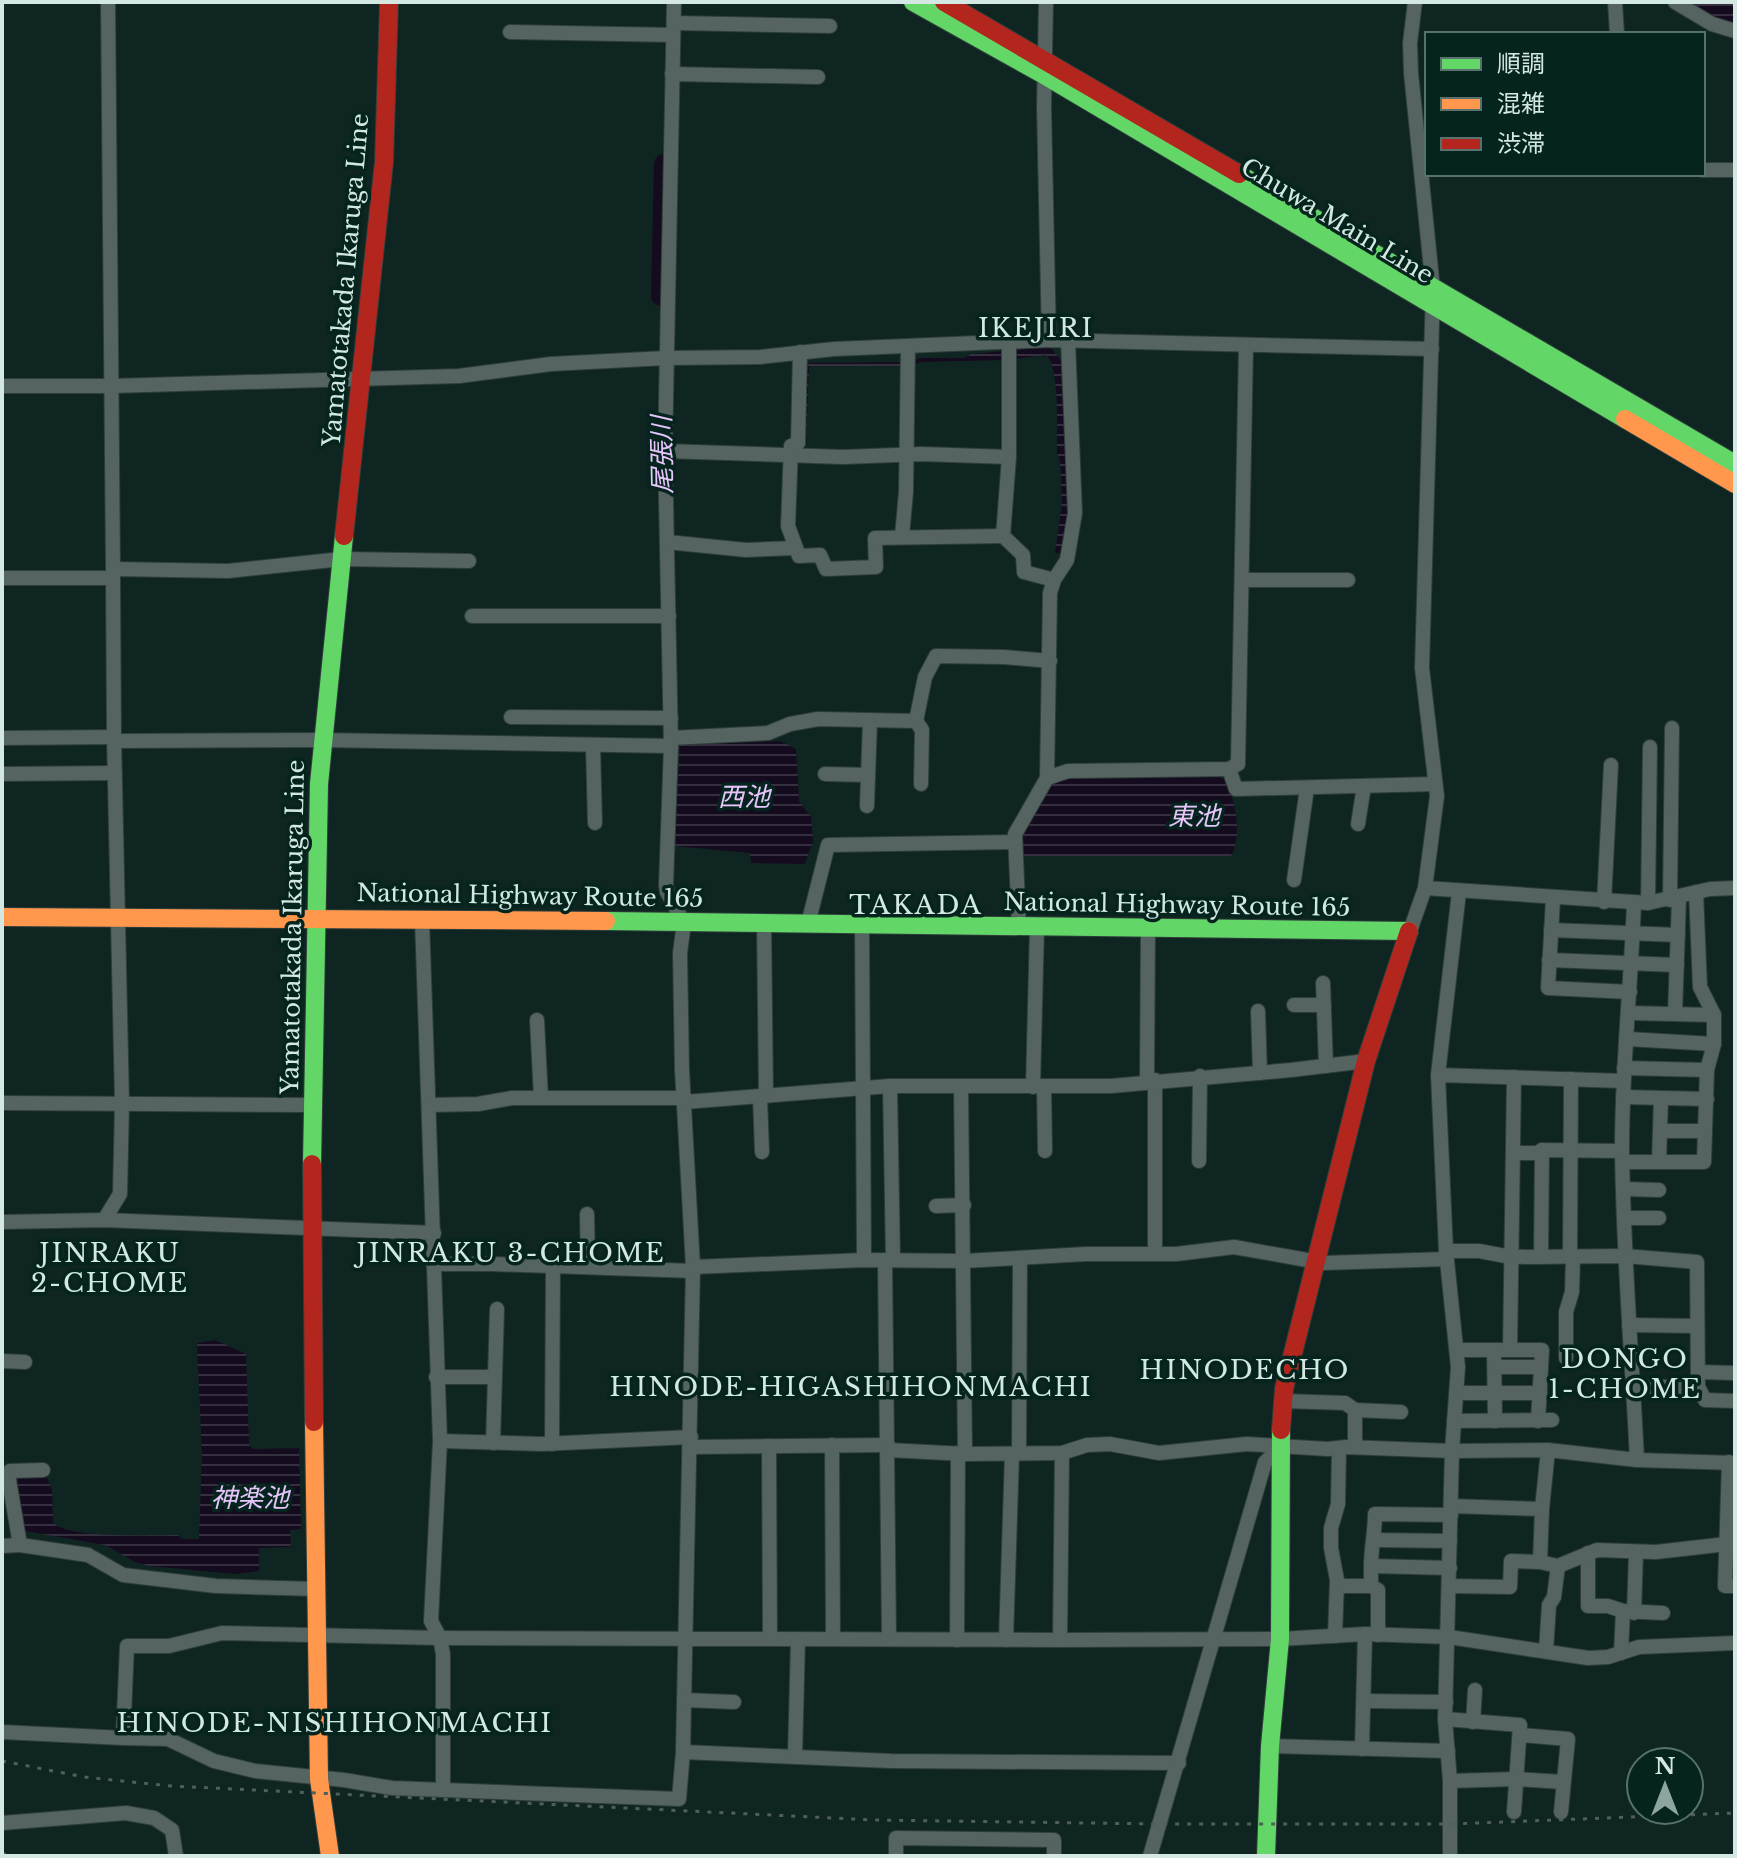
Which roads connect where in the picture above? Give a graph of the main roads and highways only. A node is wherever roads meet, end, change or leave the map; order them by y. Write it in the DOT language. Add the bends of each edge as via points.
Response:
graph roads {
  1 [pos="389,2"];
  2 [pos="913,2"];
  3 [pos="944,2"];
  4 [pos="1045,68"];
  5 [pos="1433,298"];
  6 [pos="1735,464"];
  7 [pos="1735,484"];
  8 [pos="2,917"];
  9 [pos="319,917"];
  10 [pos="330,1856"];
  11 [pos="1266,1856"];
  1 -- 9 [label="main road, Yamatotakada Ikaruga Line" via="384,162 322,740"];
  2 -- 4 [label="main road, Chuwa Main Line"];
  3 -- 4 [label="main road, Chuwa Main Line"];
  4 -- 5 [label="main road, Chuwa Main Line"];
  5 -- 6 [label="main road, Chuwa Main Line"];
  5 -- 7 [label="main road, Chuwa Main Line"];
  8 -- 9 [label="main road, National Highway Route 165"];
  9 -- 10 [label="main road, Yamatotakada Ikaruga Line" via="311,1229 319,1779"];
  9 -- 11 [label="main road, National Highway Route 165" via="1410,931 1366,1061 1283,1401 1280,1639"];
}
